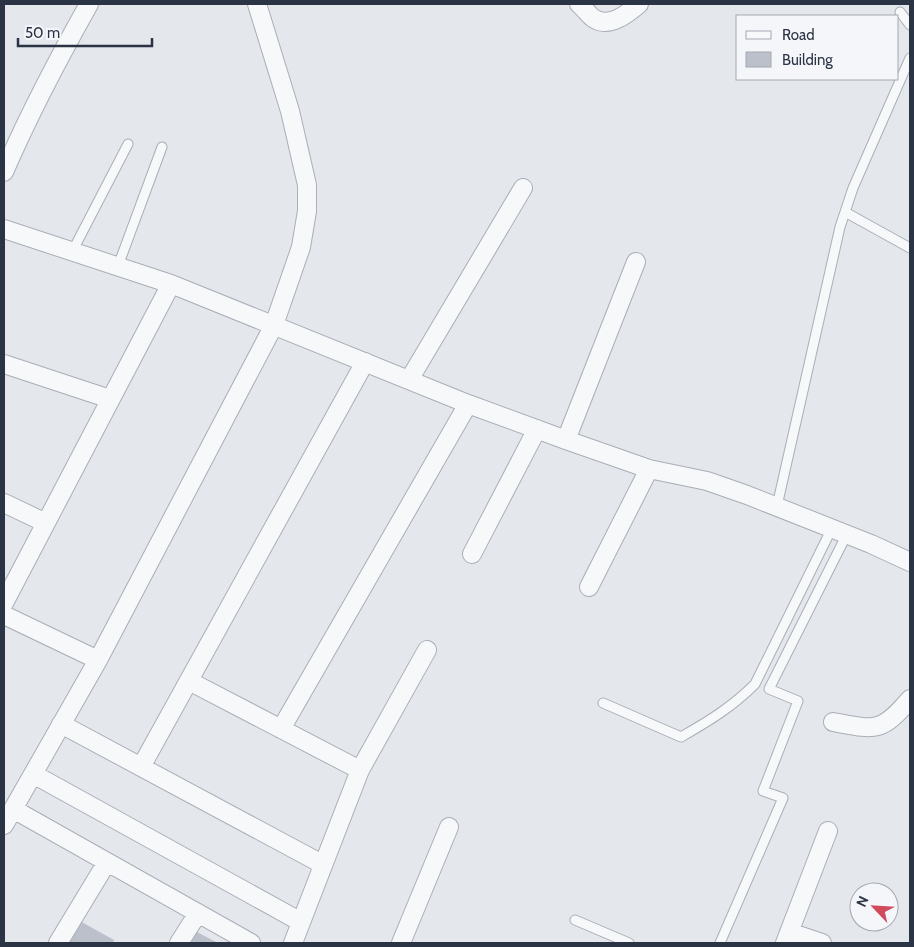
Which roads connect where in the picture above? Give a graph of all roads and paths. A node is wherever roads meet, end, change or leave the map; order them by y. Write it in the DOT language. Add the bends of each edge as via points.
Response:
graph roads {
  1 [pos="89,4"];
  2 [pos="256,4"];
  3 [pos="579,4"];
  4 [pos="639,4"];
  5 [pos="900,12"];
  6 [pos="910,24"];
  7 [pos="910,58"];
  8 [pos="128,144"];
  9 [pos="162,147"];
  10 [pos="4,172"];
  11 [pos="523,188"];
  12 [pos="845,212"];
  13 [pos="4,230"];
  14 [pos="910,248"];
  15 [pos="72,252"];
  16 [pos="636,262"];
  17 [pos="118,266"];
  18 [pos="170,284"];
  19 [pos="274,325"];
  20 [pos="365,362"];
  21 [pos="4,364"];
  22 [pos="409,380"];
  23 [pos="110,400"];
  24 [pos="468,404"];
  25 [pos="537,430"];
  26 [pos="566,440"];
  27 [pos="649,469"];
  28 [pos="4,503"];
  29 [pos="777,506"];
  30 [pos="46,523"];
  31 [pos="840,531"];
  32 [pos="472,554"];
  33 [pos="910,562"];
  34 [pos="589,587"];
  35 [pos="4,603"];
  36 [pos="4,615"];
  37 [pos="427,650"];
  38 [pos="98,660"];
  39 [pos="190,680"];
  40 [pos="910,699"];
  41 [pos="603,703"];
  42 [pos="833,722"];
  43 [pos="62,724"];
  44 [pos="281,729"];
  45 [pos="141,767"];
  46 [pos="360,770"];
  47 [pos="33,774"];
  48 [pos="13,809"];
  49 [pos="4,825"];
  50 [pos="449,827"];
  51 [pos="828,830"];
  52 [pos="107,862"];
  53 [pos="322,864"];
  54 [pos="198,913"];
  55 [pos="574,920"];
  56 [pos="301,922"];
  57 [pos="787,938"];
  58 [pos="58,943"];
  59 [pos="180,943"];
  60 [pos="252,943"];
  61 [pos="293,943"];
  62 [pos="401,943"];
  63 [pos="629,943"];
  64 [pos="720,943"];
  65 [pos="822,943"];
  1 -- 10 [label="street" via="50,74"];
  2 -- 19 [label="street" via="290,111 307,185 307,211 301,246"];
  3 -- 4 [label="street" via="594,19 604,22 614,21"];
  5 -- 6 [label="lane"];
  7 -- 12 [label="lane"];
  8 -- 15 [label="lane"];
  9 -- 17 [label="lane"];
  11 -- 22 [label="street"];
  12 -- 14 [label="lane"];
  12 -- 29 [label="lane"];
  13 -- 15 [label="street"];
  15 -- 17 [label="street"];
  16 -- 26 [label="street"];
  17 -- 18 [label="street"];
  18 -- 19 [label="street"];
  18 -- 23 [label="street"];
  19 -- 20 [label="street"];
  19 -- 38 [label="street"];
  20 -- 22 [label="street"];
  20 -- 39 [label="street"];
  21 -- 23 [label="street"];
  22 -- 24 [label="street"];
  23 -- 30 [label="street"];
  24 -- 25 [label="street"];
  24 -- 44 [label="street"];
  25 -- 26 [label="street"];
  25 -- 32 [label="street"];
  26 -- 27 [label="street"];
  27 -- 29 [label="street" via="707,481"];
  27 -- 34 [label="street"];
  28 -- 30 [label="street"];
  29 -- 31 [label="street"];
  30 -- 35 [label="street"];
  31 -- 33 [label="street"];
  31 -- 41 [label="lane" via="755,684 716,717 681,737"];
  31 -- 64 [label="lane" via="769,689 798,701 763,791 782,798"];
  36 -- 38 [label="street"];
  37 -- 46 [label="street"];
  38 -- 43 [label="street"];
  39 -- 44 [label="street"];
  39 -- 45 [label="street"];
  40 -- 42 [label="street" via="883,725 866,728"];
  43 -- 45 [label="street"];
  43 -- 47 [label="street"];
  44 -- 46 [label="street"];
  45 -- 53 [label="street"];
  46 -- 53 [label="street"];
  47 -- 48 [label="street"];
  47 -- 56 [label="street"];
  48 -- 49 [label="street"];
  48 -- 52 [label="street"];
  50 -- 62 [label="street"];
  51 -- 57 [label="street"];
  52 -- 54 [label="street"];
  52 -- 58 [label="street"];
  53 -- 56 [label="street"];
  54 -- 59 [label="street"];
  54 -- 60 [label="street"];
  55 -- 63 [label="lane"];
  56 -- 61 [label="street"];
  57 -- 65 [label="street"];
}
